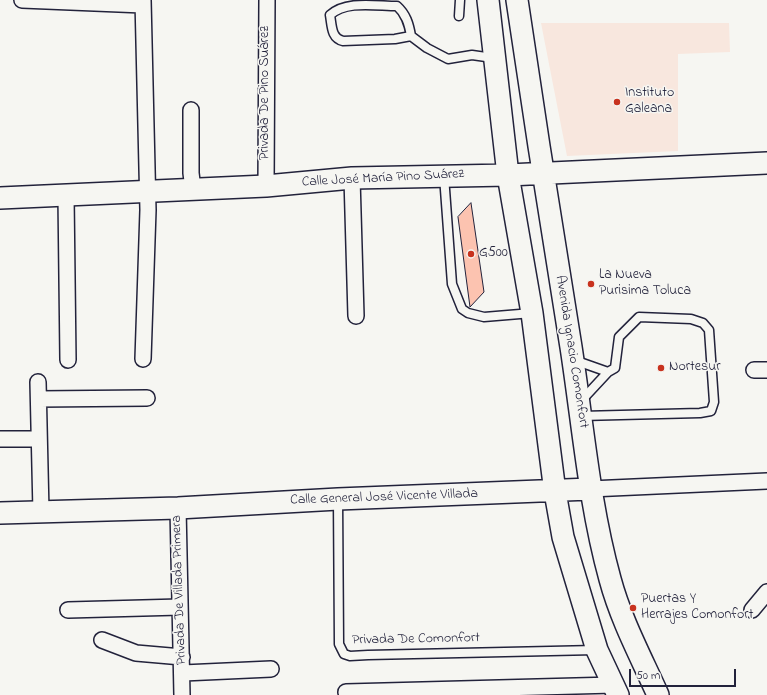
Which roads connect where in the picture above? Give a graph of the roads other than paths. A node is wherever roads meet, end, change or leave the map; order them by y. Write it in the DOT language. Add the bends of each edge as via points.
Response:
graph roads {
  1 [pos="22,0"];
  2 [pos="266,0"];
  3 [pos="460,0"];
  4 [pos="488,0"];
  5 [pos="517,0"];
  6 [pos="143,2"];
  7 [pos="459,16"];
  8 [pos="411,36"];
  9 [pos="494,58"];
  10 [pos="191,110"];
  11 [pos="767,163"];
  12 [pos="542,172"];
  13 [pos="508,175"];
  14 [pos="444,176"];
  15 [pos="352,178"];
  16 [pos="266,186"];
  17 [pos="193,189"];
  18 [pos="148,193"];
  19 [pos="66,196"];
  20 [pos="0,198"];
  21 [pos="532,313"];
  22 [pos="356,316"];
  23 [pos="143,359"];
  24 [pos="68,360"];
  25 [pos="573,360"];
  26 [pos="608,372"];
  27 [pos="38,382"];
  28 [pos="147,398"];
  29 [pos="39,399"];
  30 [pos="580,409"];
  31 [pos="0,439"];
  32 [pos="39,439"];
  33 [pos="767,481"];
  34 [pos="590,489"];
  35 [pos="555,492"];
  36 [pos="338,499"];
  37 [pos="178,508"];
  38 [pos="41,512"];
  39 [pos="0,513"];
  40 [pos="767,592"];
  41 [pos="180,607"];
  42 [pos="68,610"];
  43 [pos="752,610"];
  44 [pos="102,640"];
  45 [pos="597,650"];
  46 [pos="182,657"];
  47 [pos="271,669"];
  48 [pos="182,672"];
  49 [pos="616,690"];
  50 [pos="346,692"];
  51 [pos="182,695"];
  52 [pos="658,695"];
  1 -- 6 [label="street"];
  2 -- 16 [label="street, Privada De Pino Suárez"];
  3 -- 7 [label="lane"];
  4 -- 9 [label="main road"];
  5 -- 12 [label="main road, Avenida Ignacio Comonfort"];
  6 -- 18 [label="street"];
  8 -- 8 [label="lane" via="395,39 337,40 333,35 330,15 347,6 397,6 409,24"];
  8 -- 9 [label="lane" via="427,48 448,58 472,55"];
  9 -- 13 [label="main road"];
  10 -- 17 [label="street"];
  11 -- 12 [label="main road, Calle José María Pino Suárez"];
  12 -- 13 [label="main road, Calle José María Pino Suárez"];
  12 -- 25 [label="main road, Avenida Ignacio Comonfort"];
  13 -- 14 [label="main road, Calle José María Pino Suárez"];
  13 -- 21 [label="main road"];
  14 -- 15 [label="main road, Calle José María Pino Suárez"];
  14 -- 21 [label="lane" via="452,284 462,309 484,317"];
  15 -- 16 [label="main road, Calle José María Pino Suárez"];
  15 -- 22 [label="street"];
  16 -- 17 [label="main road, Calle José María Pino Suárez"];
  17 -- 18 [label="main road, Calle José María Pino Suárez"];
  18 -- 19 [label="main road, Calle José María Pino Suárez"];
  18 -- 23 [label="street"];
  19 -- 20 [label="main road, Calle José María Pino Suárez"];
  19 -- 24 [label="street"];
  21 -- 35 [label="main road"];
  25 -- 26 [label="lane"];
  25 -- 30 [label="main road, Avenida Ignacio Comonfort"];
  26 -- 30 [label="lane"];
  26 -- 30 [label="lane" via="615,368 619,337 639,318 691,319 703,323 709,330 714,402 711,411 700,413"];
  27 -- 29 [label="street"];
  28 -- 29 [label="street"];
  29 -- 32 [label="street"];
  30 -- 34 [label="main road, Avenida Ignacio Comonfort"];
  31 -- 32 [label="street"];
  32 -- 38 [label="street"];
  33 -- 34 [label="street, Calle General José Vicente Villada"];
  34 -- 35 [label="main road, Calle General José Vicente Villada"];
  34 -- 52 [label="main road, Avenida Ignacio Comonfort" via="610,581 625,622"];
  35 -- 36 [label="main road, Calle General José Vicente Villada"];
  35 -- 45 [label="main road" via="563,538"];
  36 -- 37 [label="main road, Calle General José Vicente Villada"];
  36 -- 45 [label="lane, Privada De Comonfort" via="339,644 344,654 350,656"];
  37 -- 38 [label="main road, Calle General José Vicente Villada"];
  37 -- 41 [label="street, Privada De Villada Primera"];
  38 -- 39 [label="main road, Calle General José Vicente Villada"];
  40 -- 43 [label="street"];
  41 -- 42 [label="street"];
  41 -- 46 [label="street, Privada De Villada Primera"];
  44 -- 46 [label="street" via="136,653"];
  45 -- 49 [label="main road"];
  46 -- 48 [label="street, Privada De Villada Primera"];
  47 -- 48 [label="street, Privada De Villada Primera"];
  48 -- 51 [label="street, Privada De Villada Primera"];
  49 -- 50 [label="street"];
}
